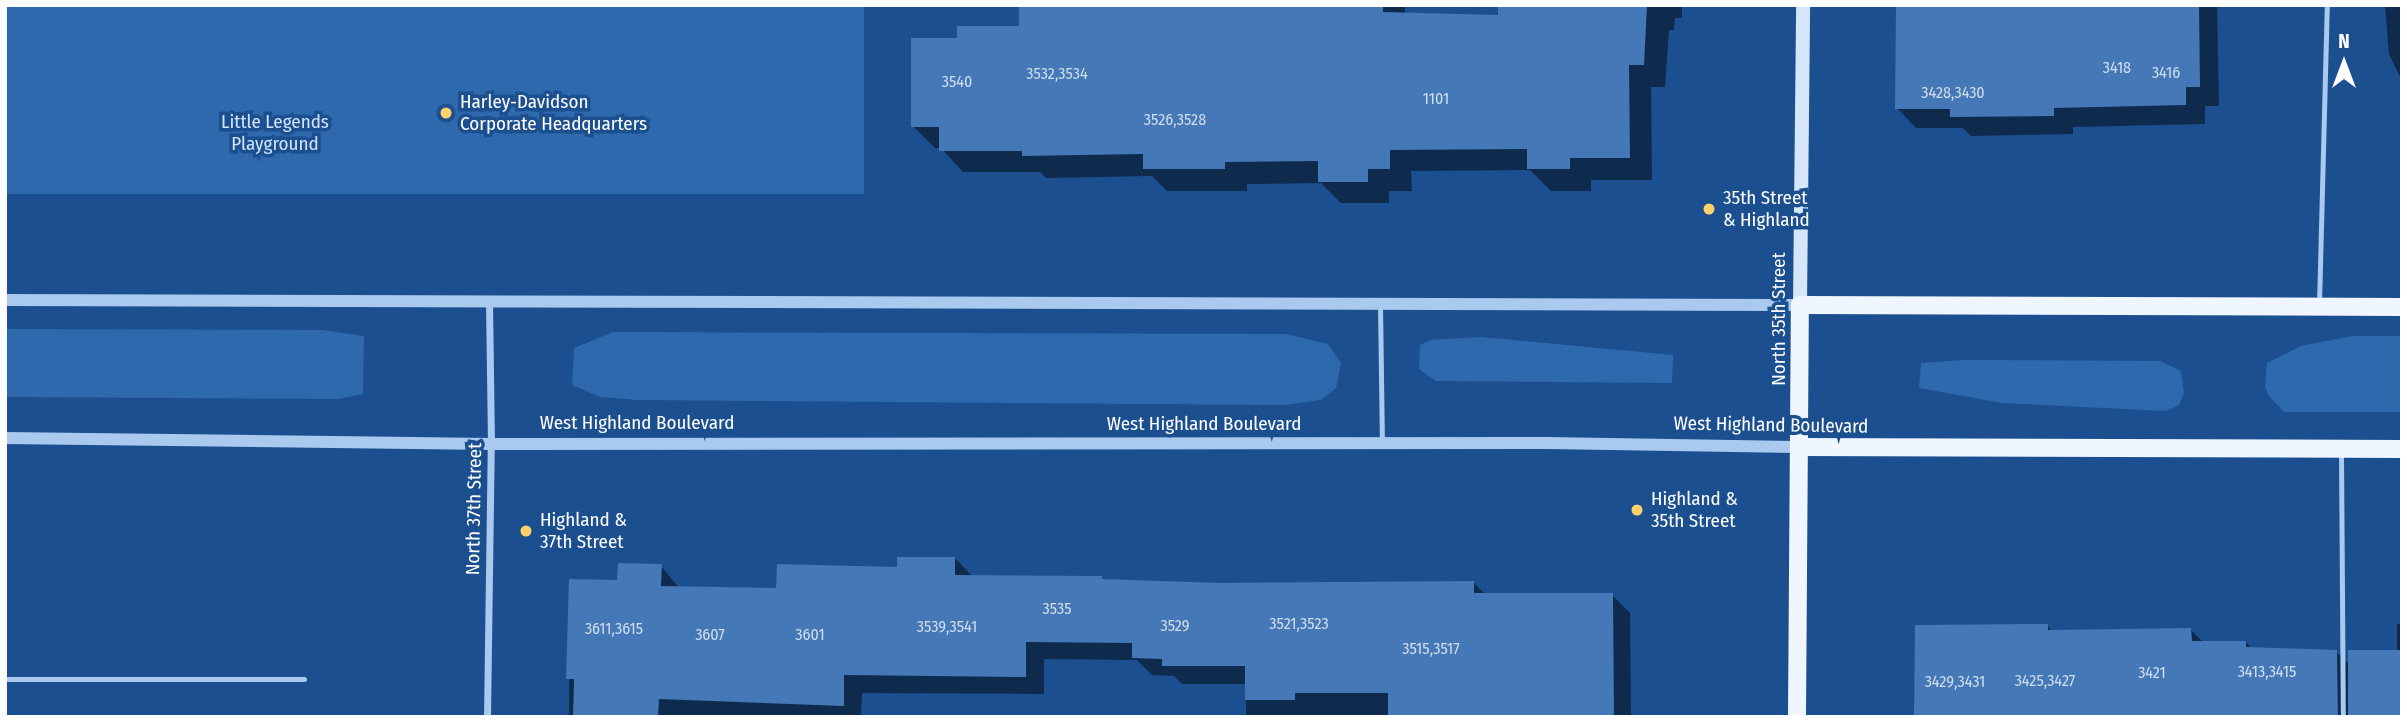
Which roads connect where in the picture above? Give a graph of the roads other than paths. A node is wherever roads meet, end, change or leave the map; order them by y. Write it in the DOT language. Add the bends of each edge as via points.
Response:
graph roads {
  1 [pos="1803,5"];
  2 [pos="2327,5"];
  3 [pos="5,300"];
  4 [pos="489,301"];
  5 [pos="1380,304"];
  6 [pos="1800,305"];
  7 [pos="2319,307"];
  8 [pos="2402,307"];
  9 [pos="5,438"];
  10 [pos="491,444"];
  11 [pos="1382,445"];
  12 [pos="1800,447"];
  13 [pos="2341,449"];
  14 [pos="2402,449"];
  15 [pos="5,679"];
  16 [pos="303,679"];
  17 [pos="487,717"];
  18 [pos="1797,717"];
  19 [pos="2343,717"];
  1 -- 6 [label="main road, North 35th Street"];
  2 -- 7 [label="lane"];
  3 -- 4 [label="street"];
  4 -- 5 [label="street"];
  4 -- 10 [label="street, North 37th Street"];
  5 -- 6 [label="street"];
  5 -- 11 [label="lane"];
  6 -- 7 [label="main road"];
  6 -- 12 [label="main road, North 35th Street"];
  7 -- 8 [label="main road"];
  9 -- 10 [label="street, West Highland Boulevard"];
  10 -- 11 [label="street, West Highland Boulevard"];
  10 -- 17 [label="street, North 37th Street"];
  11 -- 12 [label="street, West Highland Boulevard"];
  12 -- 13 [label="main road, West Highland Boulevard"];
  12 -- 18 [label="main road, North 35th Street"];
  13 -- 14 [label="main road, West Highland Boulevard"];
  13 -- 19 [label="lane"];
  15 -- 16 [label="lane"];
}
